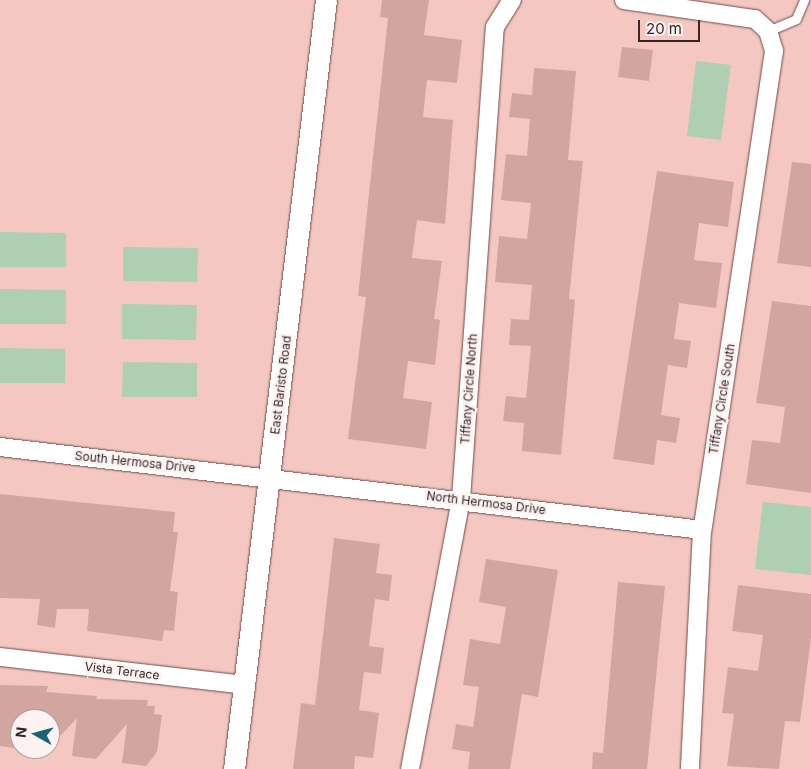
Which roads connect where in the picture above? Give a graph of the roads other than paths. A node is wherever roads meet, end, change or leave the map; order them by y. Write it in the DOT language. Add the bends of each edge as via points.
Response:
graph roads {
  1 [pos="326,0"];
  2 [pos="624,0"];
  3 [pos="804,0"];
  4 [pos="505,2"];
  5 [pos="768,31"];
  6 [pos="0,447"];
  7 [pos="270,477"];
  8 [pos="461,499"];
  9 [pos="702,530"];
  10 [pos="0,656"];
  11 [pos="244,685"];
  12 [pos="234,769"];
  13 [pos="410,769"];
  14 [pos="690,769"];
  1 -- 7 [label="street, East Baristo Road"];
  2 -- 5 [label="street" via="740,15 755,19"];
  3 -- 5 [label="lane" via="796,19"];
  4 -- 8 [label="street, Tiffany Circle North" via="495,27"];
  5 -- 9 [label="street, Tiffany Circle South" via="774,51"];
  6 -- 7 [label="street, South Hermosa Drive"];
  7 -- 8 [label="street, North Hermosa Drive"];
  7 -- 11 [label="street, East Baristo Road"];
  8 -- 9 [label="street, North Hermosa Drive"];
  8 -- 13 [label="street, Tiffany Circle North"];
  9 -- 14 [label="street, Tiffany Circle South"];
  10 -- 11 [label="street, Vista Terrace"];
  11 -- 12 [label="street, East Baristo Road"];
}
